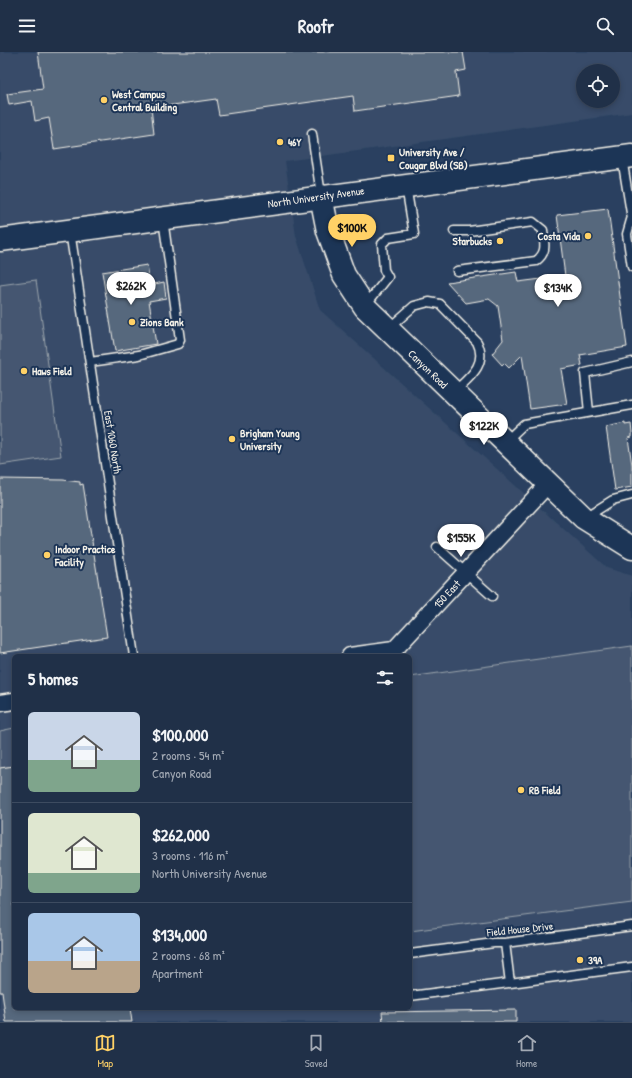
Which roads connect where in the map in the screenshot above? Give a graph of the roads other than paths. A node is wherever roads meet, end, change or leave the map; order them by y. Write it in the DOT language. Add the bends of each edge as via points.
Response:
graph roads {
  1 [pos="312,134"];
  2 [pos="627,157"];
  3 [pos="406,185"];
  4 [pos="321,196"];
  5 [pos="162,218"];
  6 [pos="632,219"];
  7 [pos="70,231"];
  8 [pos="454,231"];
  9 [pos="0,240"];
  10 [pos="632,268"];
  11 [pos="457,271"];
  12 [pos="365,307"];
  13 [pos="388,330"];
  14 [pos="90,362"];
  15 [pos="632,362"];
  16 [pos="454,393"];
  17 [pos="632,405"];
  18 [pos="589,412"];
  19 [pos="504,442"];
  20 [pos="548,484"];
  21 [pos="632,495"];
  22 [pos="584,518"];
  23 [pos="437,547"];
  24 [pos="632,548"];
  25 [pos="466,573"];
  26 [pos="492,596"];
  27 [pos="134,654"];
  28 [pos="365,654"];
  29 [pos="12,701"];
  30 [pos="0,703"];
  31 [pos="632,926"];
  32 [pos="505,943"];
  33 [pos="412,954"];
  34 [pos="632,967"];
  35 [pos="510,983"];
  36 [pos="412,996"];
  1 -- 4 [label="lane, Canyon Road"];
  2 -- 3 [label="main road, North University Avenue"];
  2 -- 6 [label="lane"];
  3 -- 4 [label="main road, North University Avenue"];
  3 -- 12 [label="lane" via="414,234 388,238 382,244 384,270 388,276"];
  4 -- 5 [label="main road, North University Avenue"];
  4 -- 12 [label="main road, Canyon Road" via="328,232 344,275"];
  5 -- 7 [label="main road, North University Avenue"];
  5 -- 14 [label="lane" via="176,302 180,340 178,344 139,355"];
  6 -- 10 [label="lane" via="627,234"];
  7 -- 9 [label="main road, North University Avenue"];
  7 -- 14 [label="lane, East 1060 North"];
  8 -- 11 [label="lane" via="533,222 543,230 545,250 536,261"];
  12 -- 13 [label="main road, Canyon Road"];
  13 -- 16 [label="main road, Canyon Road"];
  13 -- 16 [label="lane" via="414,306 429,302 440,304 480,348 481,356 477,369"];
  14 -- 27 [label="lane, East 1060 North"];
  15 -- 18 [label="lane" via="585,373"];
  16 -- 19 [label="main road, Canyon Road"];
  17 -- 18 [label="lane"];
  18 -- 19 [label="lane" via="524,424"];
  19 -- 20 [label="main road, Canyon Road"];
  20 -- 22 [label="main road, Canyon Road"];
  20 -- 25 [label="street, 150 East"];
  21 -- 22 [label="lane" via="613,500"];
  22 -- 24 [label="main road, Canyon Road"];
  23 -- 25 [label="lane"];
  25 -- 26 [label="lane"];
  25 -- 28 [label="street, 150 East" via="394,650"];
  29 -- 30 [label="street"];
  31 -- 32 [label="lane, Field House Drive"];
  32 -- 33 [label="lane, Field House Drive"];
  32 -- 35 [label="lane"];
  34 -- 35 [label="lane"];
  35 -- 36 [label="lane"];
}
